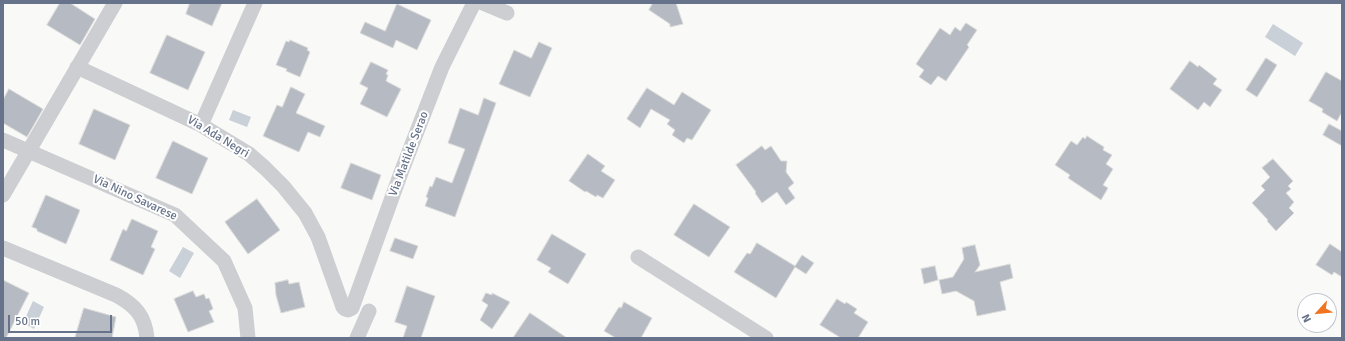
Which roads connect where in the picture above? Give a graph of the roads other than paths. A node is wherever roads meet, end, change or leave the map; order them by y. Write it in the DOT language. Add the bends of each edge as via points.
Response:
graph roads {
  1 [pos="115,3"];
  2 [pos="255,3"];
  3 [pos="474,3"];
  4 [pos="483,3"];
  5 [pos="507,13"];
  6 [pos="77,67"];
  7 [pos="201,125"];
  8 [pos="3,140"];
  9 [pos="29,150"];
  10 [pos="3,195"];
  11 [pos="3,248"];
  12 [pos="638,258"];
  13 [pos="352,308"];
  14 [pos="369,311"];
  15 [pos="148,338"];
  16 [pos="248,338"];
  17 [pos="357,338"];
  18 [pos="766,338"];
  1 -- 6 [label="street"];
  2 -- 7 [label="street"];
  3 -- 13 [label="street, Via Matilde Serao" via="442,67"];
  4 -- 5 [label="street"];
  6 -- 7 [label="street, Via Ada Negri"];
  6 -- 9 [label="street"];
  7 -- 13 [label="street, Via Ada Negri" via="249,154 283,186 305,213 318,237 343,307 345,310"];
  8 -- 9 [label="street, Via Nino Savarese"];
  9 -- 10 [label="street"];
  9 -- 16 [label="street, Via Nino Savarese" via="175,215 224,261 245,308"];
  11 -- 15 [label="street" via="128,302 138,312"];
  12 -- 18 [label="street"];
  14 -- 17 [label="street"];
}
